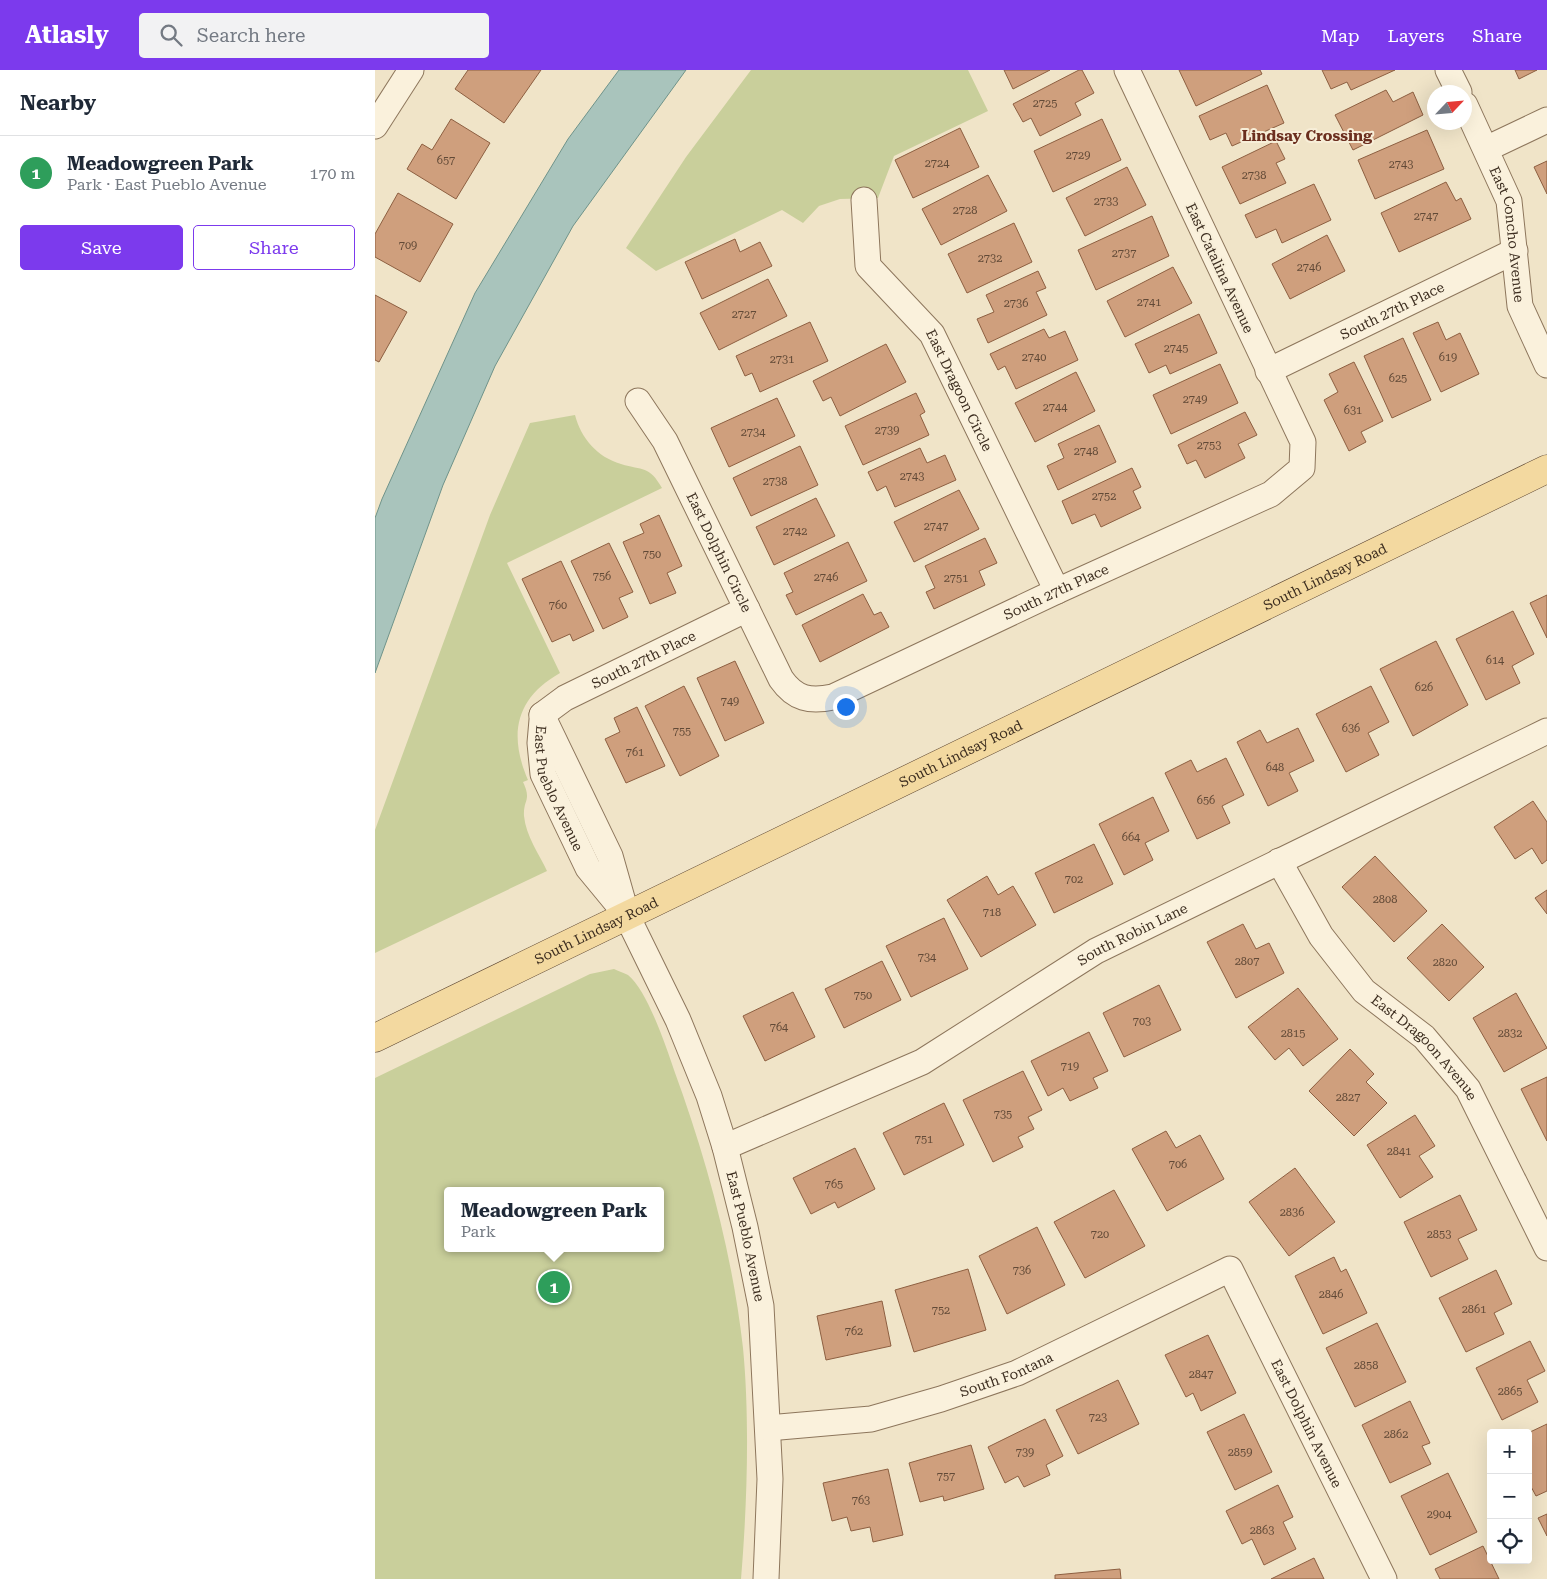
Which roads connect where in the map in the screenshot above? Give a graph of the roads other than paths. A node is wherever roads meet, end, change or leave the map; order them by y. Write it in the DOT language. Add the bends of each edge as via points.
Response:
graph roads {
  1 [pos="411,70"];
  2 [pos="1127,70"];
  3 [pos="1448,70"];
  4 [pos="1456,85"];
  5 [pos="1472,120"];
  6 [pos="1547,120"];
  7 [pos="375,126"];
  8 [pos="1486,149"];
  9 [pos="864,200"];
  10 [pos="1515,251"];
  11 [pos="1547,365"];
  12 [pos="1268,371"];
  13 [pos="638,401"];
  14 [pos="1301,468"];
  15 [pos="1547,469"];
  16 [pos="1057,591"];
  17 [pos="747,608"];
  18 [pos="805,699"];
  19 [pos="542,714"];
  20 [pos="1547,731"];
  21 [pos="1279,861"];
  22 [pos="627,916"];
  23 [pos="375,1038"];
  24 [pos="725,1147"];
  25 [pos="1547,1248"];
  26 [pos="1230,1269"];
  27 [pos="768,1428"];
  28 [pos="766,1579"];
  29 [pos="1384,1579"];
  1 -- 7 [label="street"];
  2 -- 12 [label="street, East Catalina Avenue"];
  3 -- 4 [label="street"];
  5 -- 8 [label="street, East Concho Avenue"];
  6 -- 8 [label="street"];
  8 -- 10 [label="street, East Concho Avenue" via="1509,201"];
  9 -- 16 [label="street, East Dragoon Circle" via="868,266 933,334"];
  10 -- 11 [label="street, East Concho Avenue" via="1520,306"];
  10 -- 12 [label="street, South 27th Place"];
  12 -- 14 [label="street, East Catalina Avenue" via="1303,442"];
  13 -- 17 [label="street, East Dolphin Circle" via="669,448"];
  14 -- 16 [label="street, South 27th Place" via="1271,494"];
  15 -- 22 [label="main road, South Lindsay Road"];
  16 -- 18 [label="street, South 27th Place" via="833,697 814,701"];
  17 -- 18 [label="street, East Dolphin Circle" via="781,680 787,688"];
  17 -- 19 [label="street, South 27th Place" via="565,698"];
  19 -- 22 [label="street, East Pueblo Avenue" via="540,743 546,782 588,868"];
  20 -- 21 [label="street, South Robin Lane"];
  21 -- 24 [label="street, South Robin Lane" via="1096,951 922,1062"];
  21 -- 25 [label="street, East Dragoon Avenue" via="1321,936 1364,991 1424,1037 1468,1089"];
  22 -- 23 [label="main road, South Lindsay Road"];
  22 -- 24 [label="street, East Pueblo Avenue" via="678,1020 709,1096"];
  24 -- 27 [label="street, East Pueblo Avenue" via="761,1306"];
  26 -- 27 [label="street, South Fontana" via="1017,1373 871,1419"];
  26 -- 29 [label="street, East Dolphin Avenue"];
  27 -- 28 [label="street, East Pueblo Avenue" via="770,1479"];
}
